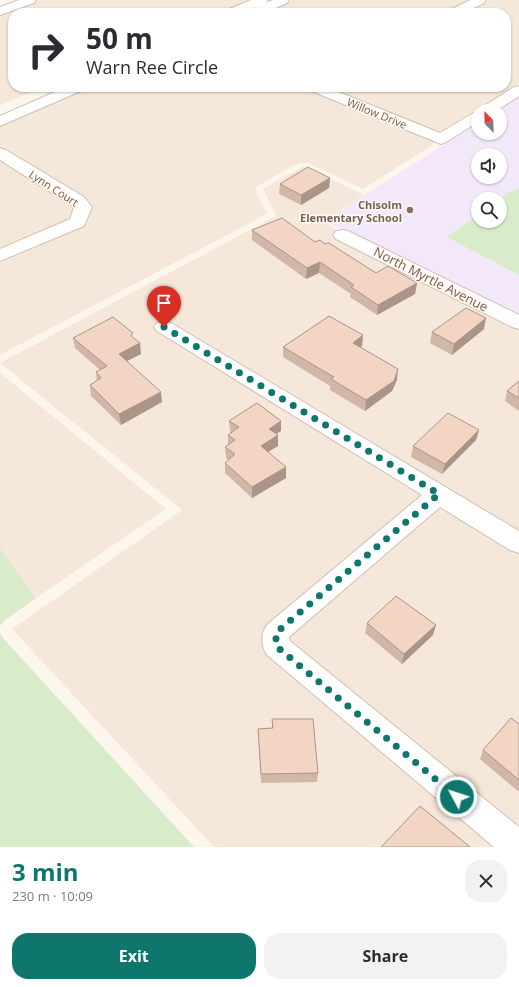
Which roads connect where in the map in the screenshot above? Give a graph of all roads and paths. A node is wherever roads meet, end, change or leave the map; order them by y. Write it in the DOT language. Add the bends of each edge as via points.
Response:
graph roads {
  1 [pos="30,0"];
  2 [pos="262,0"];
  3 [pos="283,0"];
  4 [pos="480,0"];
  5 [pos="243,8"];
  6 [pos="265,8"];
  7 [pos="464,8"];
  8 [pos="0,10"];
  9 [pos="519,90"];
  10 [pos="43,92"];
  11 [pos="61,92"];
  12 [pos="326,92"];
  13 [pos="497,104"];
  14 [pos="0,110"];
  15 [pos="471,120"];
  16 [pos="0,121"];
  17 [pos="0,153"];
  18 [pos="342,235"];
  19 [pos="0,256"];
  20 [pos="519,323"];
  21 [pos="164,327"];
  22 [pos="439,494"];
  23 [pos="519,543"];
  24 [pos="518,847"];
  1 -- 8 [label="street"];
  2 -- 5 [label="street"];
  3 -- 6 [label="street"];
  4 -- 7 [label="street"];
  9 -- 13 [label="street"];
  10 -- 14 [label="street"];
  11 -- 16 [label="street"];
  12 -- 15 [label="street, Willow Drive" via="441,139"];
  17 -- 19 [label="street, Lynn Court" via="83,207 78,222"];
  18 -- 20 [label="street, North Myrtle Avenue"];
  21 -- 22 [label="street"];
  22 -- 23 [label="street"];
  22 -- 24 [label="street" via="278,631 276,646"];
}
